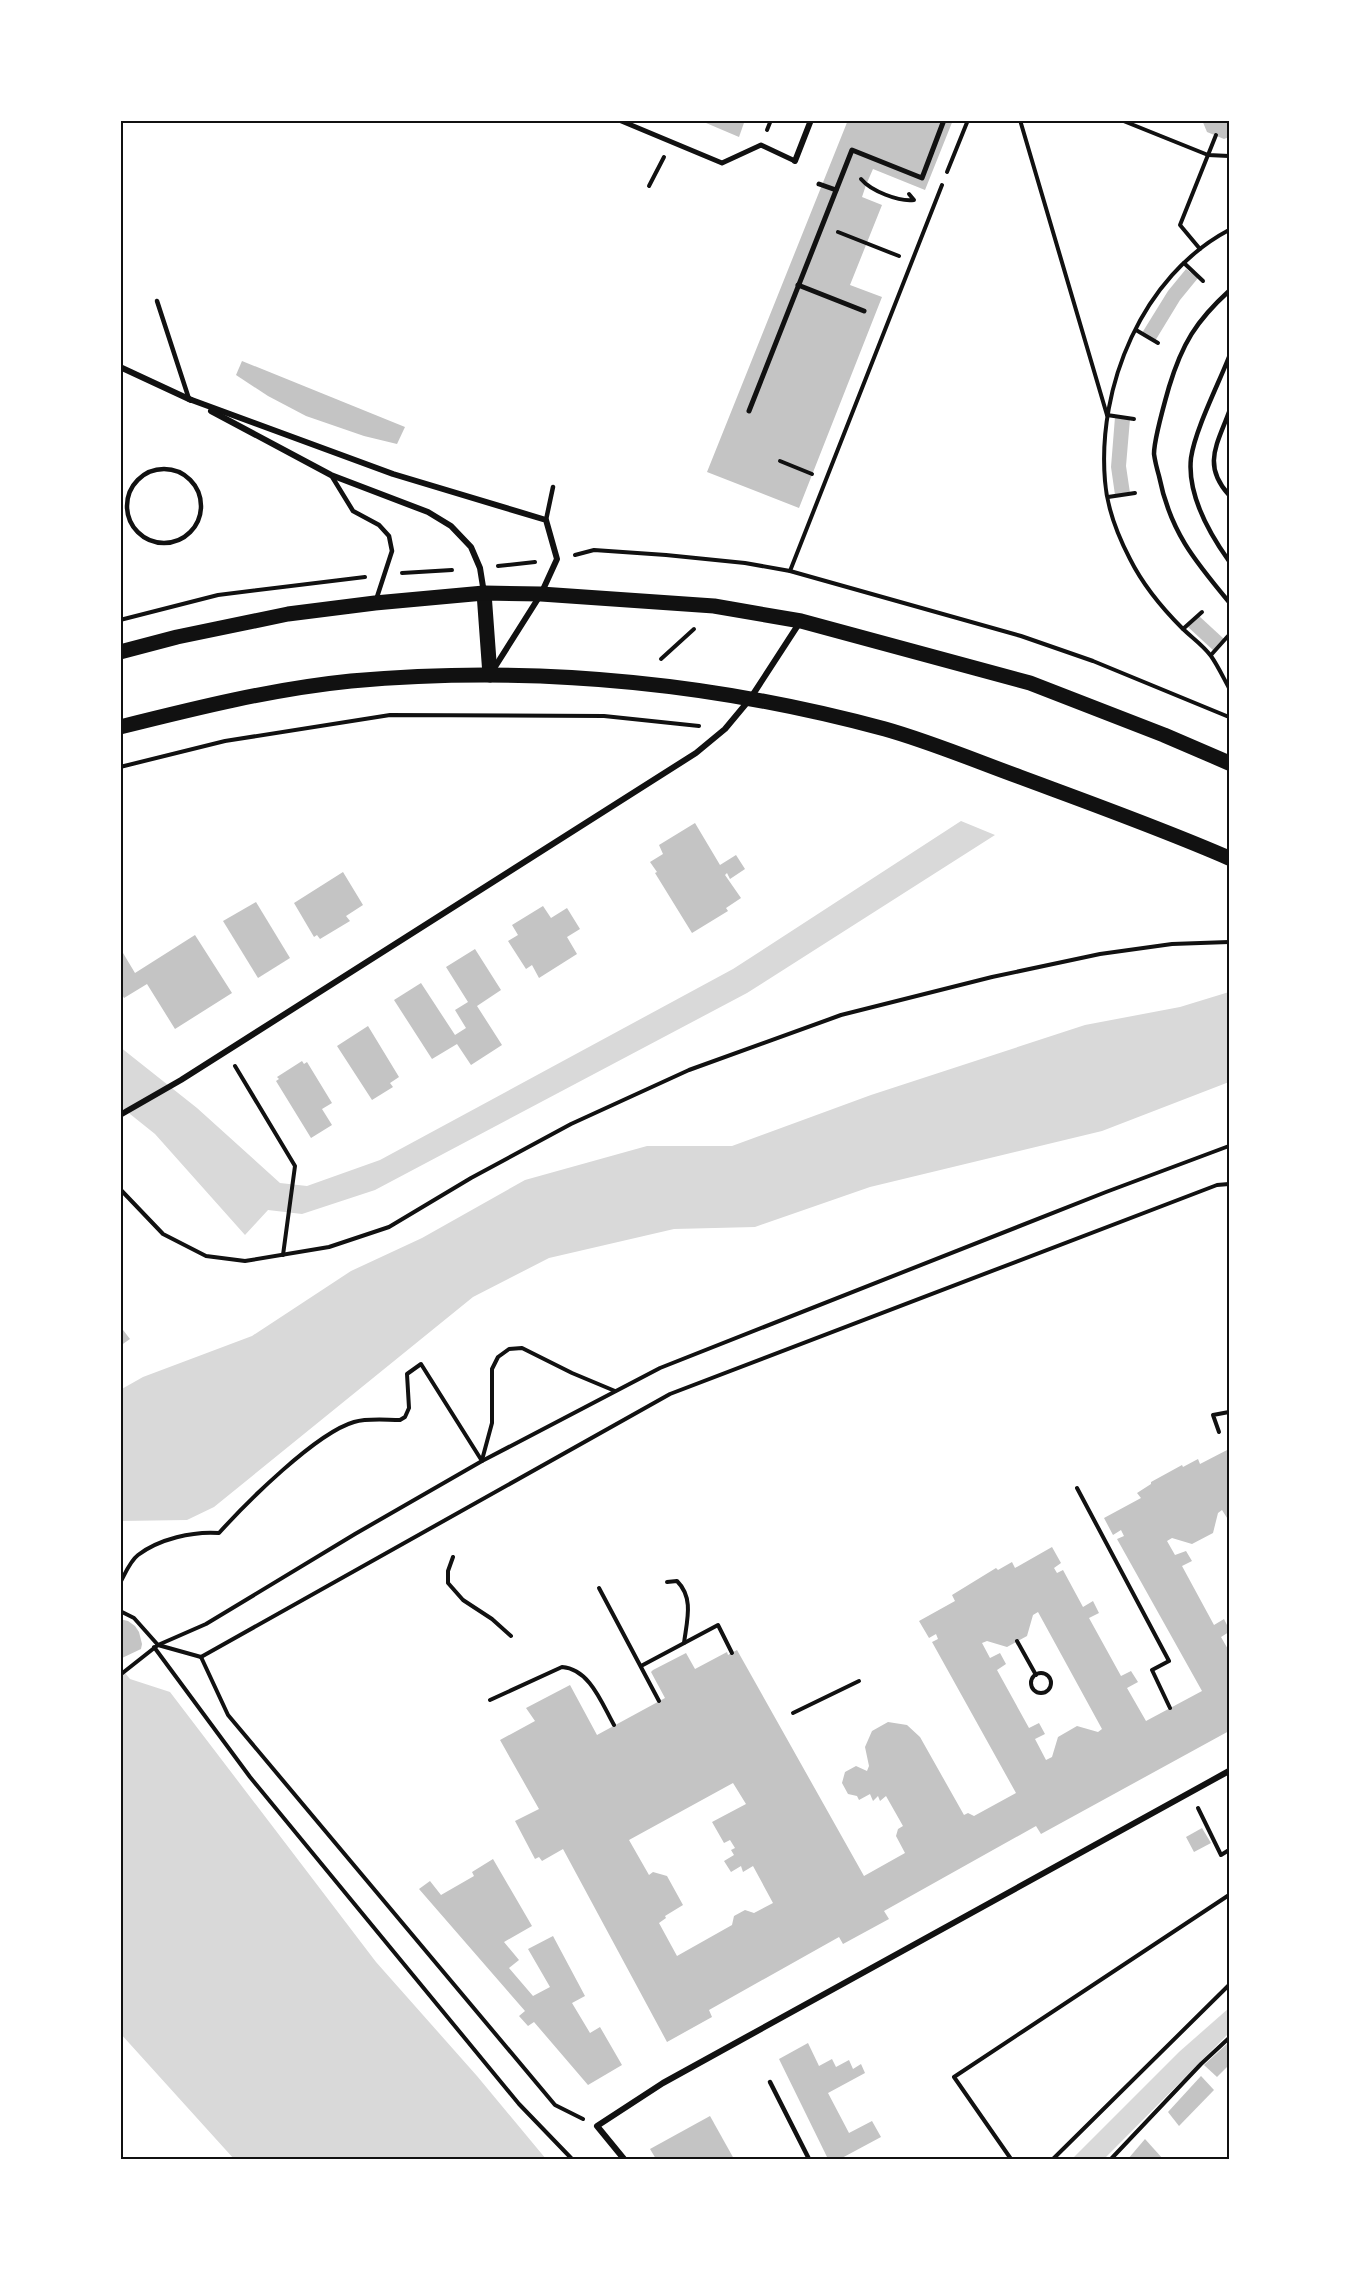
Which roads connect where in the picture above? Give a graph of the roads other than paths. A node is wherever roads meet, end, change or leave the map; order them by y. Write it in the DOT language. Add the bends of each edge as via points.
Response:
graph roads {
  1 [pos="619,120"];
  2 [pos="811,120"];
  3 [pos="945,120"];
  4 [pos="795,160"];
  5 [pos="819,184"];
  6 [pos="836,190"];
  7 [pos="798,285"];
  8 [pos="1229,291"];
  9 [pos="157,301"];
  10 [pos="864,311"];
  11 [pos="1229,357"];
  12 [pos="120,367"];
  13 [pos="189,399"];
  14 [pos="749,411"];
  15 [pos="1229,412"];
  16 [pos="331,475"];
  17 [pos="553,487"];
  18 [pos="120,493"];
  19 [pos="128,495"];
  20 [pos="1229,495"];
  21 [pos="546,520"];
  22 [pos="1229,561"];
  23 [pos="484,593"];
  24 [pos="541,594"];
  25 [pos="1229,602"];
  26 [pos="375,603"];
  27 [pos="801,621"];
  28 [pos="120,652"];
  29 [pos="490,675"];
  30 [pos="750,699"];
  31 [pos="120,727"];
  32 [pos="1229,763"];
  33 [pos="1229,858"];
  34 [pos="120,1115"];
  35 [pos="1229,1771"];
  36 [pos="770,2082"];
  37 [pos="624,2159"];
  38 [pos="809,2159"];
  1 -- 4 [label="street" via="722,163 761,145"];
  2 -- 4 [label="street"];
  3 -- 6 [label="street" via="922,178 852,150"];
  5 -- 6 [label="street"];
  6 -- 7 [label="street"];
  7 -- 10 [label="street"];
  7 -- 14 [label="street"];
  8 -- 25 [label="lane" via="1196,324 1176,363 1154,453 1172,522 1194,559"];
  9 -- 13 [label="lane"];
  11 -- 22 [label="lane" via="1194,444 1191,474 1196,498"];
  12 -- 13 [label="street"];
  13 -- 16 [label="street"];
  13 -- 21 [label="street" via="393,474"];
  15 -- 20 [label="lane" via="1212,456 1217,478"];
  16 -- 23 [label="street" via="428,512 451,526 471,548 480,568"];
  16 -- 26 [label="lane" via="353,511 379,525 389,536 392,551"];
  17 -- 21 [label="lane"];
  18 -- 19 [label="lane"];
  19 -- 19 [label="lane" via="131,523 153,541 167,543 181,538 199,516 201,502 196,488 174,470 160,468 146,473"];
  21 -- 24 [label="street" via="557,559"];
  23 -- 24 [label="main road"];
  23 -- 26 [label="main road"];
  23 -- 29 [label="main road"];
  24 -- 27 [label="main road" via="714,606"];
  24 -- 29 [label="street"];
  26 -- 28 [label="main road" via="288,614"];
  27 -- 30 [label="street"];
  27 -- 32 [label="main road" via="1030,683"];
  29 -- 30 [label="main road" via="636,681"];
  29 -- 31 [label="main road" via="348,682 223,701"];
  30 -- 33 [label="main road" via="887,730"];
  30 -- 34 [label="street" via="725,729 696,753 182,1080"];
  35 -- 37 [label="street" via="663,2083 597,2126"];
  36 -- 38 [label="lane"];
}
